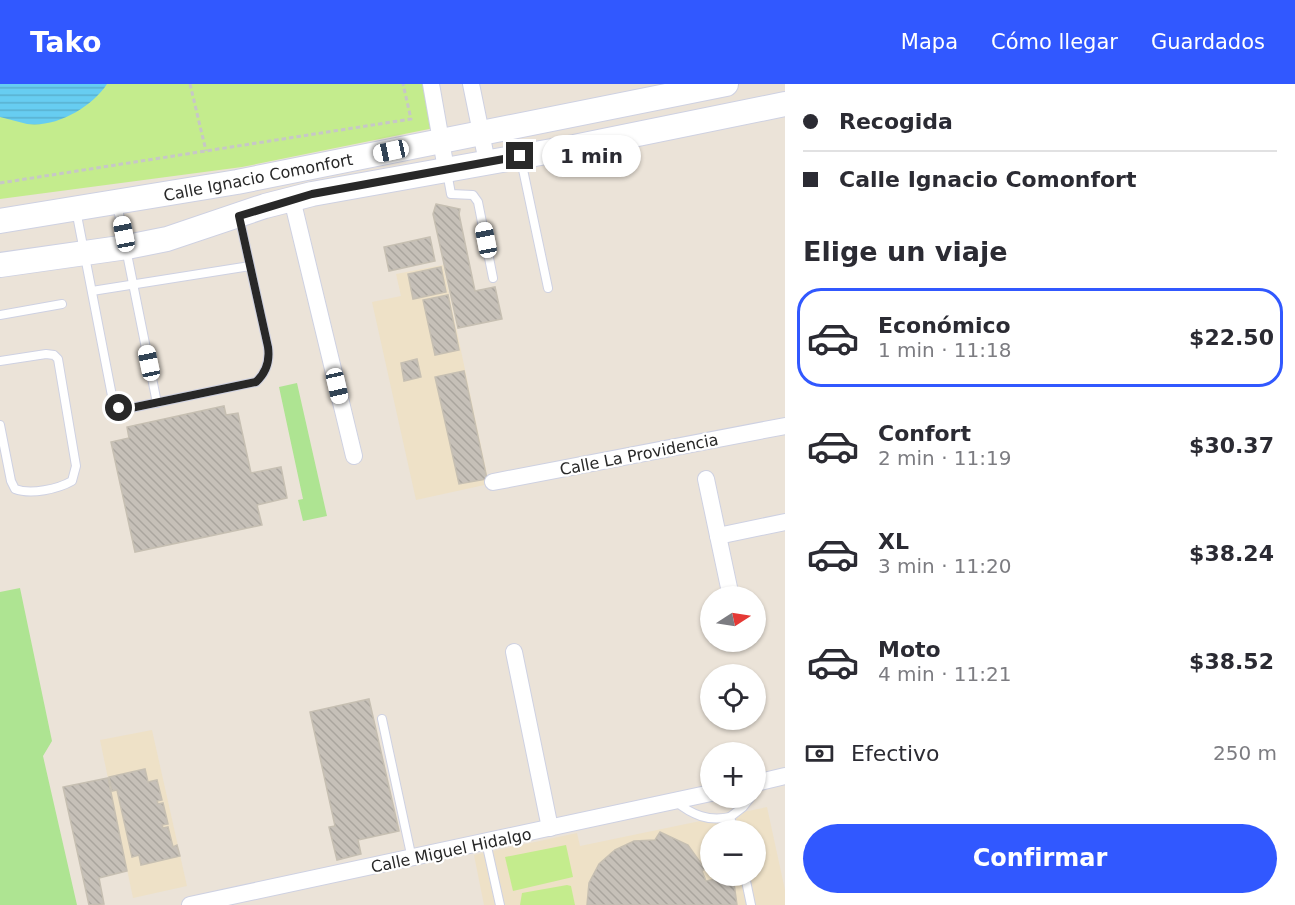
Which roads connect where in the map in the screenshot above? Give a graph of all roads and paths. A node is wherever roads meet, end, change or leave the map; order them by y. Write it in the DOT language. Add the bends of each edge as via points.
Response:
graph roads {
  1 [pos="189,84"];
  2 [pos="403,84"];
  3 [pos="430,84"];
  4 [pos="471,84"];
  5 [pos="726,84"];
  6 [pos="785,104"];
  7 [pos="481,133"];
  8 [pos="442,141"];
  9 [pos="206,151"];
  10 [pos="520,156"];
  11 [pos="487,162"];
  12 [pos="446,169"];
  13 [pos="0,183"];
  14 [pos="292,199"];
  15 [pos="117,204"];
  16 [pos="76,210"];
  17 [pos="239,216"];
  18 [pos="0,221"];
  19 [pos="127,247"];
  20 [pos="85,254"];
  21 [pos="0,265"];
  22 [pos="250,266"];
  23 [pos="493,278"];
  24 [pos="132,285"];
  25 [pos="548,288"];
  26 [pos="92,291"];
  27 [pos="62,304"];
  28 [pos="0,315"];
  29 [pos="0,361"];
  30 [pos="157,403"];
  31 [pos="0,425"];
  32 [pos="785,426"];
  33 [pos="354,456"];
  34 [pos="706,479"];
  35 [pos="493,482"];
  36 [pos="785,522"];
  37 [pos="718,536"];
  38 [pos="729,586"];
  39 [pos="514,652"];
  40 [pos="382,719"];
  41 [pos="785,776"];
  42 [pos="766,781"];
  43 [pos="700,795"];
  44 [pos="675,801"];
  45 [pos="742,808"];
  46 [pos="730,817"];
  47 [pos="731,820"];
  48 [pos="550,828"];
  49 [pos="486,842"];
  50 [pos="412,859"];
  51 [pos="747,886"];
  52 [pos="190,905"];
  53 [pos="500,905"];
  54 [pos="751,905"];
  1 -- 9 [label="path"];
  2 -- 9 [label="path" via="411,119"];
  3 -- 8 [label="street"];
  4 -- 7 [label="street"];
  5 -- 7 [label="main road, Calle Ignacio Comonfort"];
  6 -- 10 [label="main road, Calle Ignacio Comonfort"];
  7 -- 8 [label="main road, Calle Ignacio Comonfort"];
  7 -- 11 [label="street"];
  8 -- 12 [label="street"];
  8 -- 15 [label="main road, Calle Ignacio Comonfort"];
  9 -- 13 [label="path"];
  10 -- 11 [label="main road, Calle Ignacio Comonfort"];
  10 -- 25 [label="lane"];
  11 -- 12 [label="main road, Calle Ignacio Comonfort"];
  12 -- 14 [label="main road, Calle Ignacio Comonfort"];
  12 -- 23 [label="lane" via="451,194 473,195 478,202"];
  14 -- 17 [label="main road, Calle Ignacio Comonfort"];
  14 -- 33 [label="street"];
  15 -- 16 [label="main road, Calle Ignacio Comonfort"];
  15 -- 19 [label="lane"];
  16 -- 18 [label="main road, Calle Ignacio Comonfort"];
  16 -- 20 [label="lane"];
  17 -- 19 [label="main road, Calle Ignacio Comonfort"];
  17 -- 22 [label="lane"];
  19 -- 20 [label="main road, Calle Ignacio Comonfort"];
  19 -- 24 [label="lane"];
  20 -- 21 [label="main road, Calle Ignacio Comonfort"];
  20 -- 26 [label="lane"];
  22 -- 24 [label="lane"];
  22 -- 30 [label="lane" via="269,359 261,378"];
  24 -- 26 [label="lane"];
  24 -- 30 [label="lane"];
  26 -- 30 [label="lane" via="115,406 126,409"];
  27 -- 28 [label="lane"];
  29 -- 31 [label="lane" via="46,354 58,359 76,466 72,481 33,491 15,489"];
  32 -- 35 [label="street, Calle La Providencia"];
  34 -- 37 [label="street"];
  36 -- 37 [label="street"];
  37 -- 38 [label="street"];
  39 -- 48 [label="street"];
  40 -- 50 [label="lane"];
  41 -- 42 [label="street"];
  43 -- 44 [label="street, Calle Miguel Hidalgo"];
  44 -- 46 [label="lane" via="707,818"];
  44 -- 48 [label="street, Calle Miguel Hidalgo"];
  45 -- 46 [label="lane"];
  46 -- 47 [label="lane"];
  48 -- 49 [label="street, Calle Miguel Hidalgo"];
  49 -- 50 [label="street, Calle Miguel Hidalgo"];
  49 -- 53 [label="lane"];
  50 -- 52 [label="street, Calle Miguel Hidalgo"];
  51 -- 54 [label="lane"];
}
